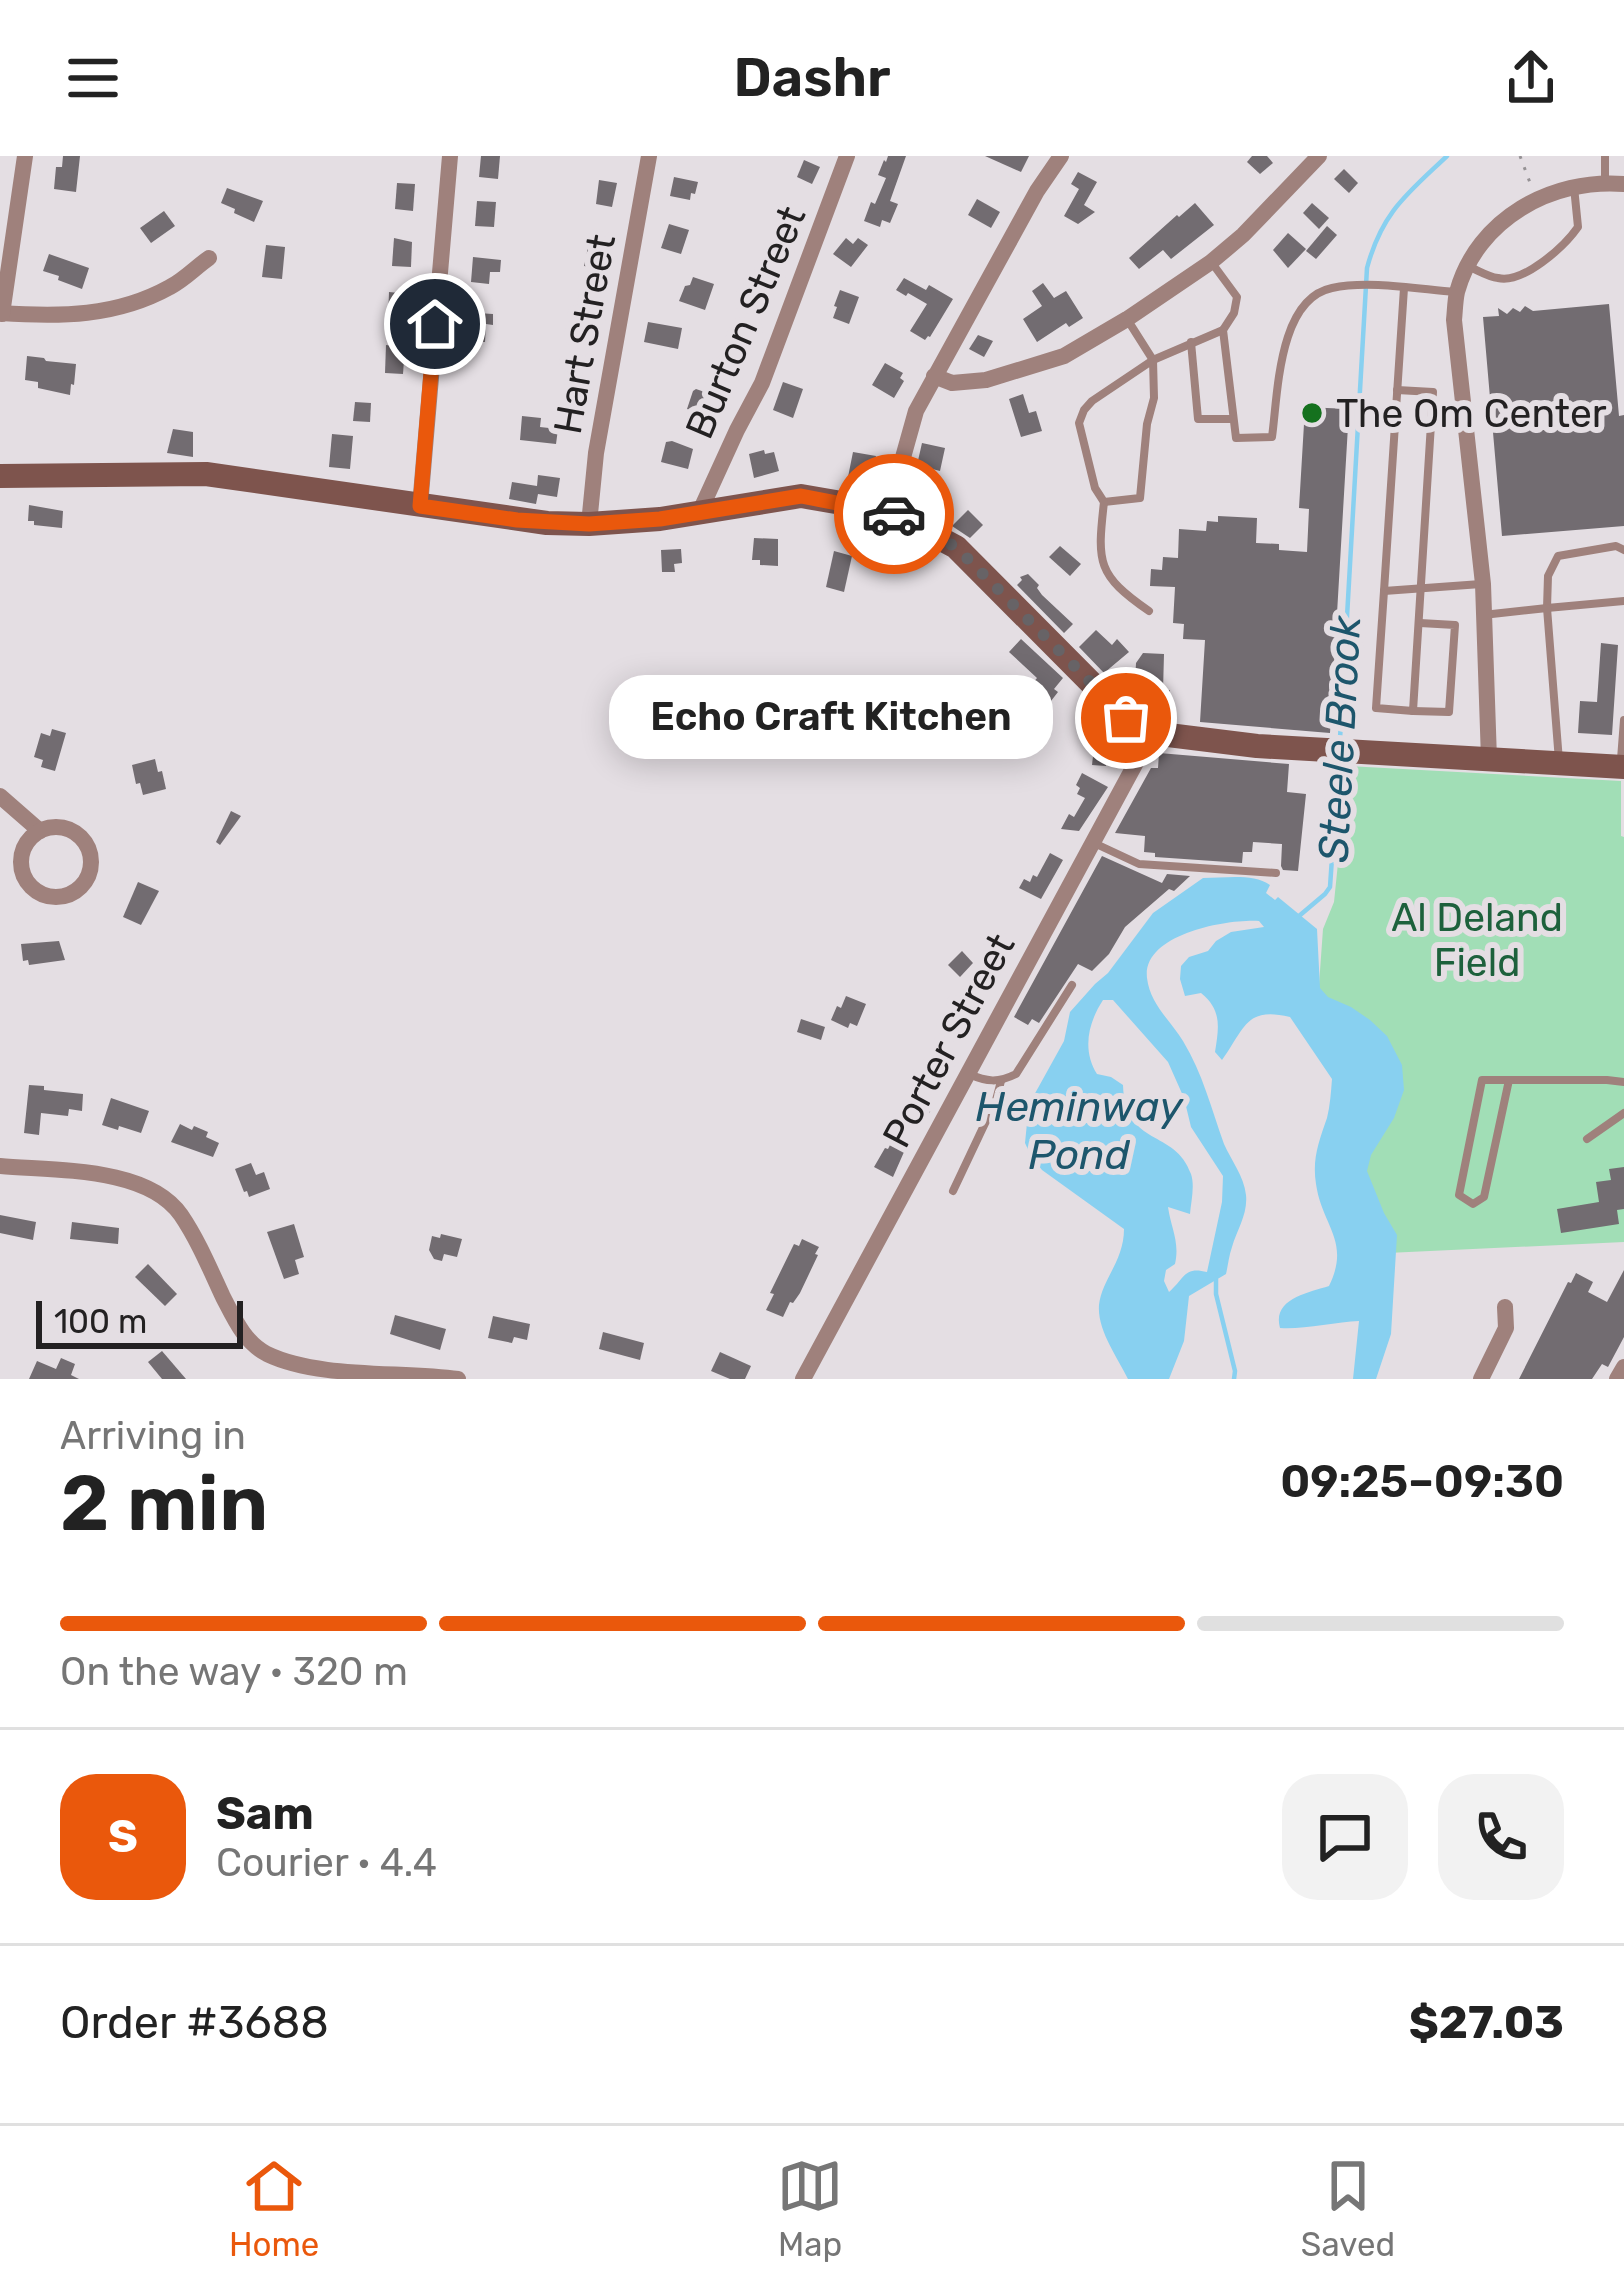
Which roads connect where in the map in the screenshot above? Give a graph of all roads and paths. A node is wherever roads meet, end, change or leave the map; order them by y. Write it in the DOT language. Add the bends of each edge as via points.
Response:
graph roads {
  1 [pos="26,156"];
  2 [pos="449,156"];
  3 [pos="650,156"];
  4 [pos="847,156"];
  5 [pos="1061,156"];
  6 [pos="1319,156"];
  7 [pos="1520,156"];
  8 [pos="1605,156"];
  9 [pos="1530,183"];
  10 [pos="1615,183"];
  11 [pos="1574,187"];
  12 [pos="209,257"];
  13 [pos="1211,262"];
  14 [pos="1469,267"];
  15 [pos="1404,288"];
  16 [pos="1457,292"];
  17 [pos="1,314"];
  18 [pos="1127,319"];
  19 [pos="1223,330"];
  20 [pos="1191,342"];
  21 [pos="1153,360"];
  22 [pos="934,376"];
  23 [pos="1397,390"];
  24 [pos="1233,418"];
  25 [pos="0,476"];
  26 [pos="1104,502"];
  27 [pos="420,506"];
  28 [pos="700,511"];
  29 [pos="888,511"];
  30 [pos="589,524"];
  31 [pos="1624,550"];
  32 [pos="1483,584"];
  33 [pos="1422,588"];
  34 [pos="1384,591"];
  35 [pos="1624,601"];
  36 [pos="1547,608"];
  37 [pos="1149,611"];
  38 [pos="1484,615"];
  39 [pos="1420,623"];
  40 [pos="1413,711"];
  41 [pos="1624,720"];
  42 [pos="1152,733"];
  43 [pos="1489,759"];
  44 [pos="1559,763"];
  45 [pos="1622,767"];
  46 [pos="0,796"];
  47 [pos="40,831"];
  48 [pos="1093,842"];
  49 [pos="1276,872"];
  50 [pos="1072,986"];
  51 [pos="968,1073"];
  52 [pos="1509,1080"];
  53 [pos="1001,1081"];
  54 [pos="1624,1082"];
  55 [pos="1624,1113"];
  56 [pos="1587,1139"];
  57 [pos="0,1166"];
  58 [pos="953,1191"];
  59 [pos="1505,1307"];
  60 [pos="1624,1367"];
  61 [pos="458,1379"];
  62 [pos="802,1379"];
  63 [pos="1481,1379"];
  64 [pos="1617,1379"];
  1 -- 17 [label="street"];
  2 -- 27 [label="street"];
  3 -- 30 [label="street, Hart Street"];
  4 -- 28 [label="street, Burton Street" via="762,383"];
  5 -- 22 [label="street"];
  6 -- 13 [label="street"];
  7 -- 9 [label="path"];
  8 -- 10 [label="lane"];
  10 -- 11 [label="street"];
  11 -- 14 [label="street" via="1519,208"];
  11 -- 14 [label="lane" via="1578,227 1521,277 1501,280"];
  12 -- 17 [label="street" via="172,286 118,309 73,317"];
  13 -- 18 [label="street"];
  13 -- 19 [label="lane" via="1237,297"];
  14 -- 16 [label="street"];
  15 -- 16 [label="lane"];
  15 -- 23 [label="lane"];
  15 -- 24 [label="lane" via="1326,288 1290,328 1272,437 1235,438"];
  16 -- 32 [label="street"];
  18 -- 21 [label="lane"];
  18 -- 22 [label="street" via="1064,356 986,380"];
  19 -- 20 [label="lane"];
  19 -- 24 [label="lane"];
  20 -- 21 [label="lane"];
  20 -- 24 [label="lane" via="1198,419"];
  21 -- 26 [label="lane" via="1141,498"];
  21 -- 26 [label="lane" via="1092,401 1079,423"];
  22 -- 29 [label="street"];
  23 -- 33 [label="lane" via="1433,392"];
  23 -- 34 [label="lane"];
  25 -- 27 [label="main road" via="206,475"];
  26 -- 37 [label="lane" via="1101,561 1121,592"];
  27 -- 30 [label="main road"];
  28 -- 29 [label="main road" via="801,496"];
  28 -- 30 [label="main road"];
  29 -- 42 [label="main road" via="956,547 1126,718"];
  31 -- 36 [label="lane" via="1558,556"];
  32 -- 33 [label="lane"];
  32 -- 38 [label="street"];
  33 -- 34 [label="lane"];
  33 -- 39 [label="lane"];
  34 -- 40 [label="lane" via="1376,708"];
  35 -- 36 [label="lane"];
  36 -- 38 [label="lane"];
  36 -- 44 [label="lane"];
  38 -- 43 [label="street"];
  39 -- 40 [label="lane"];
  39 -- 40 [label="lane" via="1455,625 1449,712"];
  41 -- 45 [label="lane"];
  42 -- 43 [label="main road"];
  42 -- 48 [label="street, Porter Street"];
  43 -- 44 [label="main road"];
  44 -- 45 [label="main road"];
  46 -- 47 [label="street"];
  47 -- 47 [label="street" via="25,846 25,878 45,895 71,894 90,869 87,845 68,829"];
  48 -- 49 [label="lane" via="1139,864"];
  48 -- 51 [label="street, Porter Street"];
  50 -- 53 [label="lane" via="1027,1060"];
  51 -- 53 [label="lane"];
  51 -- 62 [label="street, Porter Street"];
  52 -- 52 [label="lane" via="1484,1197 1473,1204 1459,1195 1482,1080"];
  52 -- 54 [label="lane"];
  53 -- 58 [label="lane"];
  55 -- 56 [label="lane"];
  57 -- 61 [label="street" via="112,1177 163,1196 234,1320 264,1352 353,1373"];
  59 -- 63 [label="street" via="1506,1328"];
  60 -- 64 [label="street"];
}
